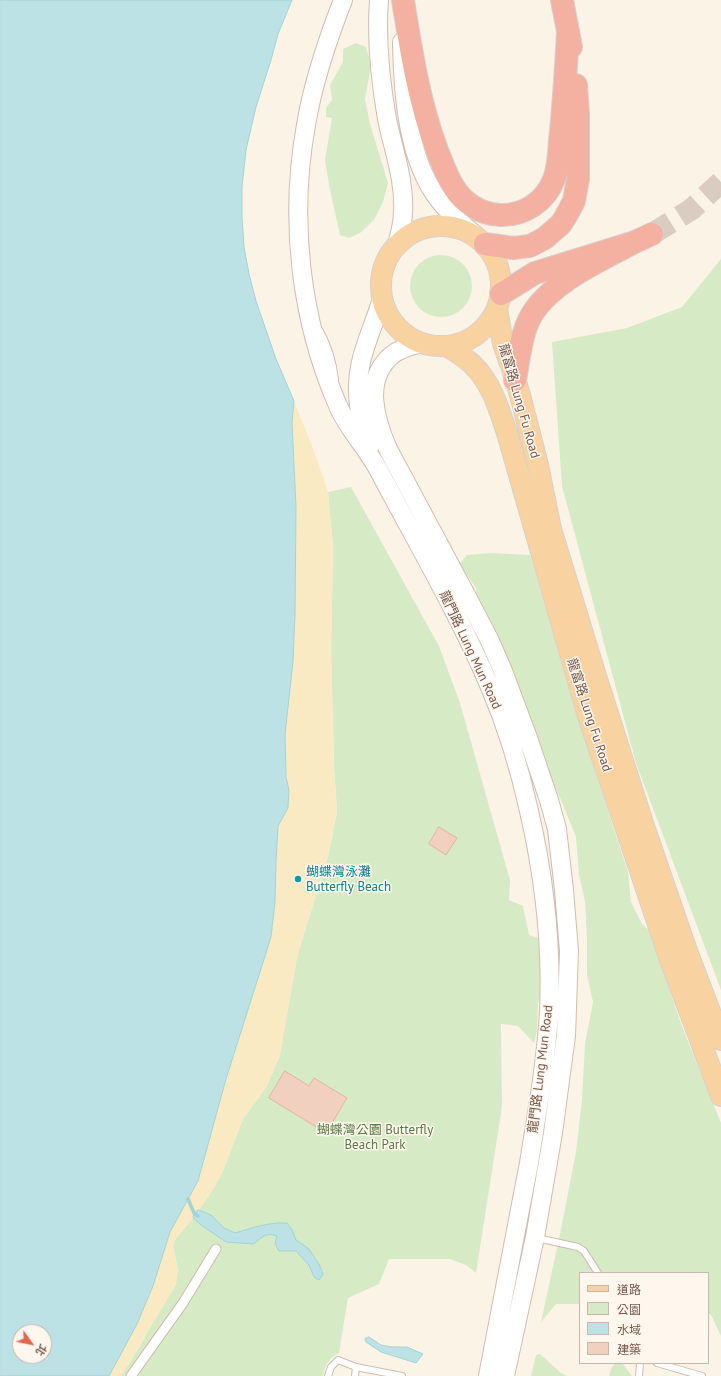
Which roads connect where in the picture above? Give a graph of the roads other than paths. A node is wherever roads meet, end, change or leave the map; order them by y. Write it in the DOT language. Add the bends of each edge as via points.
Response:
graph roads {
  1 [pos="343,0"];
  2 [pos="379,0"];
  3 [pos="402,0"];
  4 [pos="562,0"];
  5 [pos="568,32"];
  6 [pos="481,240"];
  7 [pos="397,245"];
  8 [pos="382,298"];
  9 [pos="499,301"];
  10 [pos="421,343"];
  11 [pos="446,346"];
  12 [pos="515,380"];
  13 [pos="388,449"];
  14 [pos="372,458"];
  15 [pos="721,1040"];
  16 [pos="721,1096"];
  17 [pos="535,1237"];
  18 [pos="216,1249"];
  19 [pos="597,1272"];
  20 [pos="640,1364"];
  21 [pos="660,1364"];
  22 [pos="356,1367"];
  23 [pos="131,1376"];
  24 [pos="328,1376"];
  25 [pos="355,1376"];
  26 [pos="402,1376"];
  27 [pos="488,1376"];
  28 [pos="505,1376"];
  29 [pos="639,1376"];
  30 [pos="702,1376"];
  1 -- 14 [label="main road, 龍門路 Lung Mun Road" via="318,71 306,125 299,177 300,256 307,305 320,358 345,420"];
  2 -- 7 [label="main road" via="380,76 403,196 402,223"];
  3 -- 5 [label="highway" via="418,87 442,164 453,186 464,200 479,210 494,215 515,214 535,205 545,195 555,178"];
  3 -- 6 [label="main road, 龍富路 Lung Fu Road" via="405,91 418,160 438,200"];
  4 -- 5 [label="highway"];
  5 -- 6 [label="highway" via="577,94 579,136 578,179 570,209 561,224 537,243 514,248"];
  6 -- 7 [label="main road, 龍富路 Lung Fu Road" via="462,228 448,225 421,228"];
  6 -- 9 [label="main road, 龍富路 Lung Fu Road" via="497,263 500,274"];
  7 -- 8 [label="main road, 龍富路 Lung Fu Road" via="387,258 383,269 380,280"];
  8 -- 10 [label="main road, 龍富路 Lung Fu Road" via="384,308 393,323 401,332"];
  8 -- 14 [label="main road" via="362,355 357,383 359,407"];
  9 -- 11 [label="main road, 龍富路 Lung Fu Road" via="492,319 476,335 466,341"];
  9 -- 12 [label="main road, 龍富路 Lung Fu Road" via="503,344"];
  9 -- 12 [label="highway" via="524,278 643,238 567,281 541,302 525,329"];
  10 -- 11 [label="main road, 龍富路 Lung Fu Road"];
  10 -- 13 [label="main road, 龍富路 Lung Fu Road" via="393,354 382,366 375,380 376,412"];
  11 -- 16 [label="main road, 龍富路 Lung Fu Road" via="461,355 479,372 496,402 587,713 670,960"];
  12 -- 15 [label="main road, 龍富路 Lung Fu Road" via="538,464 551,529 596,676 646,834"];
  13 -- 17 [label="main road, 龍門路 Lung Mun Road" via="473,607 503,671 549,800 556,829 569,951 566,1028 553,1133"];
  14 -- 27 [label="main road, 龍門路 Lung Mun Road" via="459,621 491,689 529,809 543,886 549,977 547,1038 540,1098"];
  17 -- 19 [label="lane" via="578,1247 584,1251"];
  17 -- 28 [label="main road, 龍門路 Lung Mun Road"];
  18 -- 23 [label="street" via="183,1303"];
  20 -- 29 [label="lane"];
  21 -- 30 [label="lane"];
  22 -- 24 [label="lane" via="338,1360 331,1367"];
  22 -- 25 [label="lane"];
  22 -- 26 [label="lane"];
}
